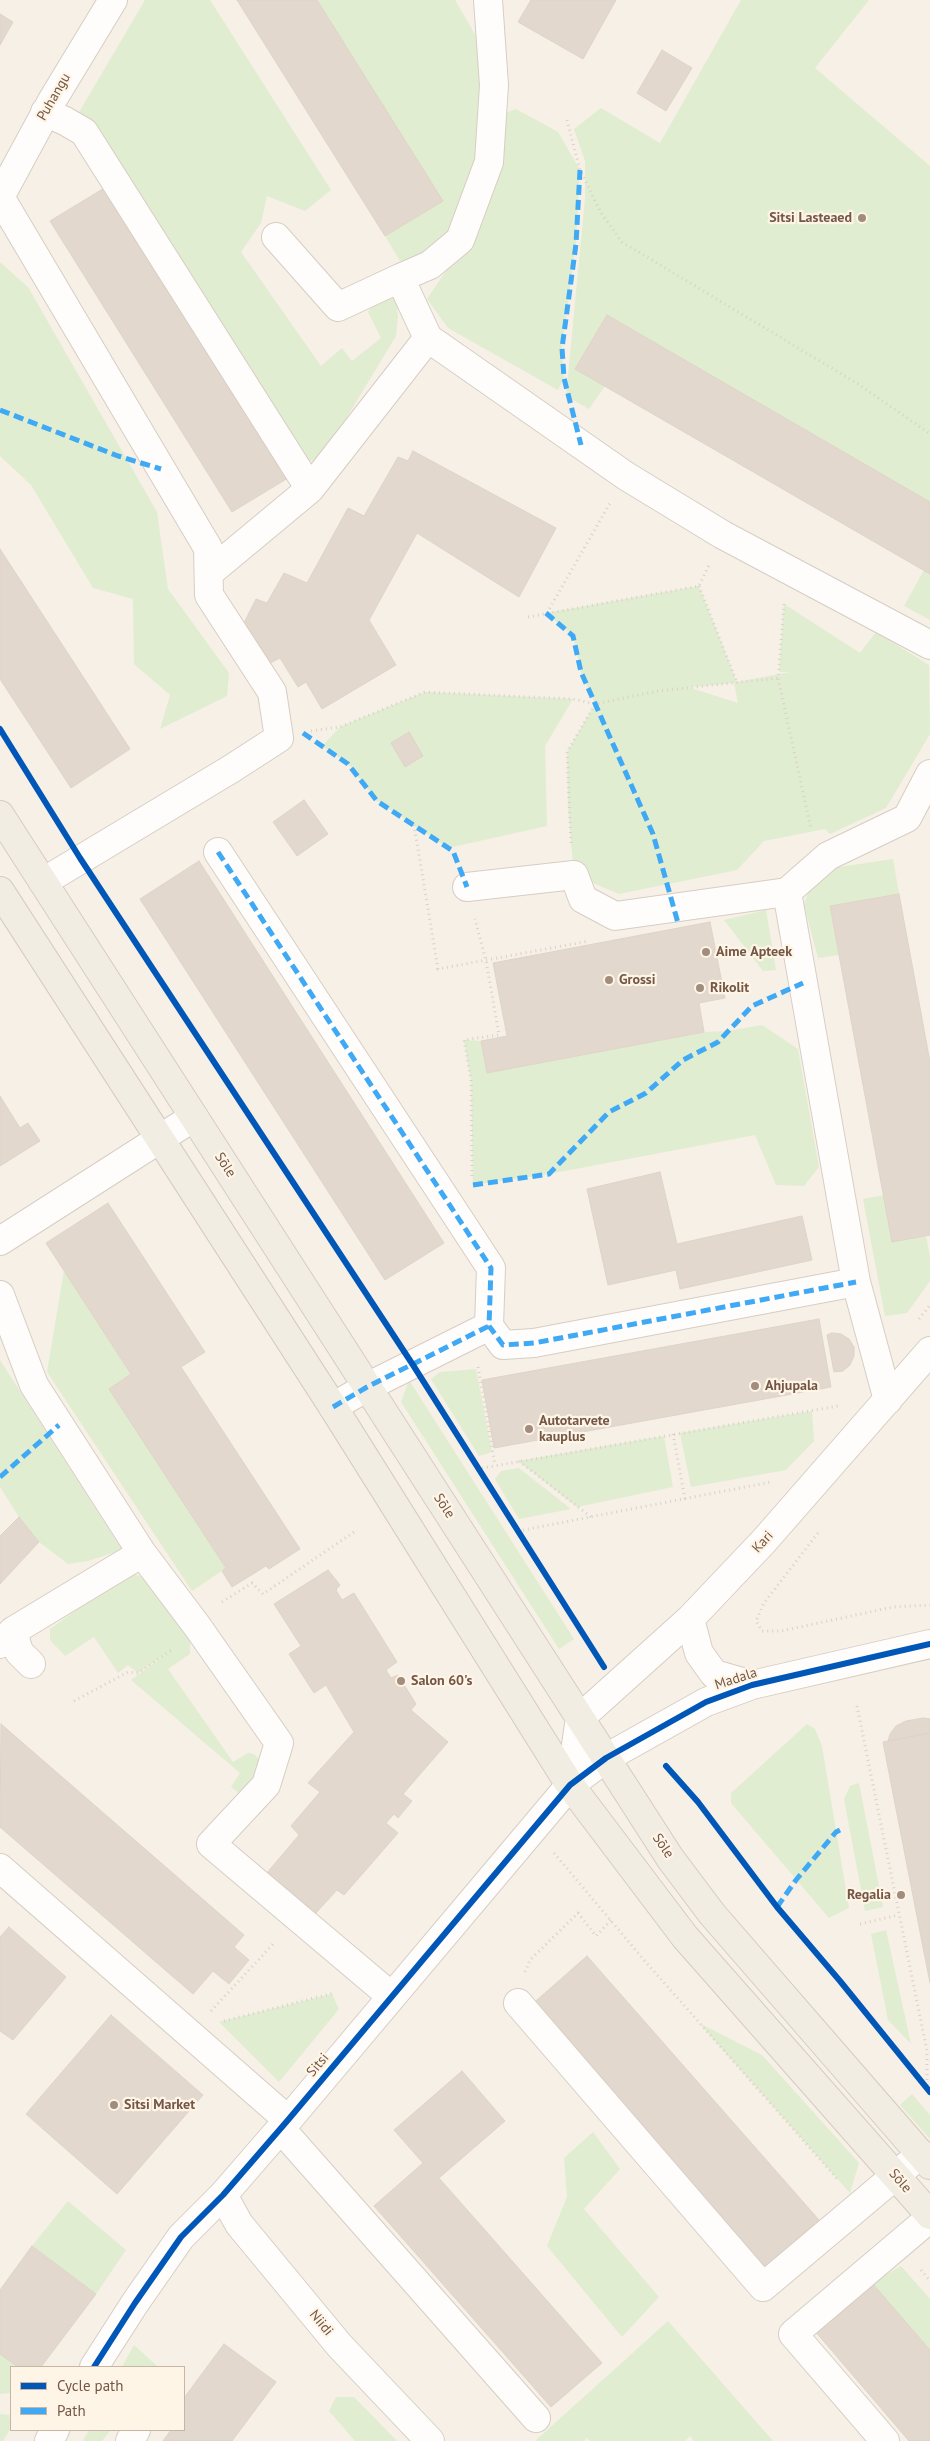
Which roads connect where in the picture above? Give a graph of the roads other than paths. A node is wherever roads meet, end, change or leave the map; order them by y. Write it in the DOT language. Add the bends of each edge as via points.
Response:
graph roads {
  1 [pos="113,0"];
  2 [pos="488,0"];
  3 [pos="45,112"];
  4 [pos="0,197"];
  5 [pos="276,237"];
  6 [pos="400,278"];
  7 [pos="428,338"];
  8 [pos="310,490"];
  9 [pos="208,572"];
  10 [pos="930,645"];
  11 [pos="930,774"];
  12 [pos="0,815"];
  13 [pos="218,852"];
  14 [pos="43,882"];
  15 [pos="467,887"];
  16 [pos="0,891"];
  17 [pos="787,892"];
  18 [pos="194,1117"];
  19 [pos="160,1139"];
  20 [pos="0,1242"];
  21 [pos="856,1282"];
  22 [pos="0,1295"];
  23 [pos="481,1330"];
  24 [pos="930,1351"];
  25 [pos="367,1387"];
  26 [pos="888,1400"];
  27 [pos="332,1407"];
  28 [pos="142,1553"];
  29 [pos="690,1619"];
  30 [pos="7,1637"];
  31 [pos="930,1644"];
  32 [pos="31,1664"];
  33 [pos="752,1685"];
  34 [pos="580,1718"];
  35 [pos="606,1758"];
  36 [pos="570,1785"];
  37 [pos="0,1868"];
  38 [pos="391,1996"];
  39 [pos="518,2003"];
  40 [pos="284,2125"];
  41 [pos="925,2159"];
  42 [pos="895,2175"];
  43 [pos="223,2195"];
  44 [pos="930,2216"];
  45 [pos="95,2366"];
  46 [pos="536,2418"];
  47 [pos="430,2441"];
  48 [pos="885,2441"];
  1 -- 3 [label="street, Puhangu"];
  2 -- 6 [label="street" via="494,85 489,162 460,240 430,265"];
  3 -- 4 [label="street, Puhangu"];
  3 -- 8 [label="street" via="84,132"];
  4 -- 9 [label="street" via="208,548"];
  5 -- 6 [label="street" via="338,307"];
  6 -- 7 [label="street"];
  7 -- 8 [label="street"];
  7 -- 10 [label="street" via="626,476 723,535"];
  8 -- 9 [label="street"];
  9 -- 14 [label="street" via="210,595 272,692 279,738"];
  11 -- 17 [label="street" via="907,818 828,856"];
  12 -- 14 [label="main road, Sõle"];
  13 -- 23 [label="street" via="491,1268"];
  14 -- 18 [label="main road, Sõle"];
  15 -- 17 [label="street" via="574,875 584,899 615,916"];
  16 -- 19 [label="main road, Sõle"];
  17 -- 21 [label="street"];
  18 -- 19 [label="street"];
  18 -- 25 [label="main road, Sõle"];
  19 -- 20 [label="street"];
  19 -- 27 [label="main road, Sõle"];
  21 -- 23 [label="street" via="534,1343 503,1345"];
  21 -- 26 [label="street"];
  22 -- 28 [label="street" via="34,1385"];
  23 -- 25 [label="street"];
  24 -- 26 [label="street, Kari"];
  25 -- 27 [label="street"];
  25 -- 34 [label="main road, Sõle"];
  26 -- 29 [label="street, Kari" via="764,1542"];
  27 -- 36 [label="main road, Sõle"];
  28 -- 30 [label="street"];
  28 -- 38 [label="street" via="279,1743 266,1785 211,1844"];
  29 -- 33 [label="street, Madala" via="699,1653 714,1674"];
  29 -- 34 [label="street, Kari"];
  30 -- 32 [label="street"];
  31 -- 33 [label="street, Madala"];
  33 -- 35 [label="street, Madala" via="706,1702"];
  34 -- 35 [label="main road, Sõle"];
  34 -- 36 [label="street"];
  35 -- 36 [label="street, Madala"];
  35 -- 41 [label="main road, Sõle" via="670,1858 712,1914"];
  36 -- 38 [label="street, Sitsi"];
  36 -- 42 [label="main road, Sõle" via="685,1937"];
  37 -- 40 [label="street"];
  38 -- 40 [label="street, Sitsi"];
  39 -- 42 [label="street" via="763,2287"];
  40 -- 43 [label="street, Sitsi"];
  40 -- 46 [label="street"];
  41 -- 42 [label="street"];
  42 -- 44 [label="main road, Sõle"];
  43 -- 45 [label="street, Sitsi" via="181,2237"];
  43 -- 47 [label="street, Niidi" via="239,2224 339,2345"];
  44 -- 48 [label="street" via="793,2334"];
}
